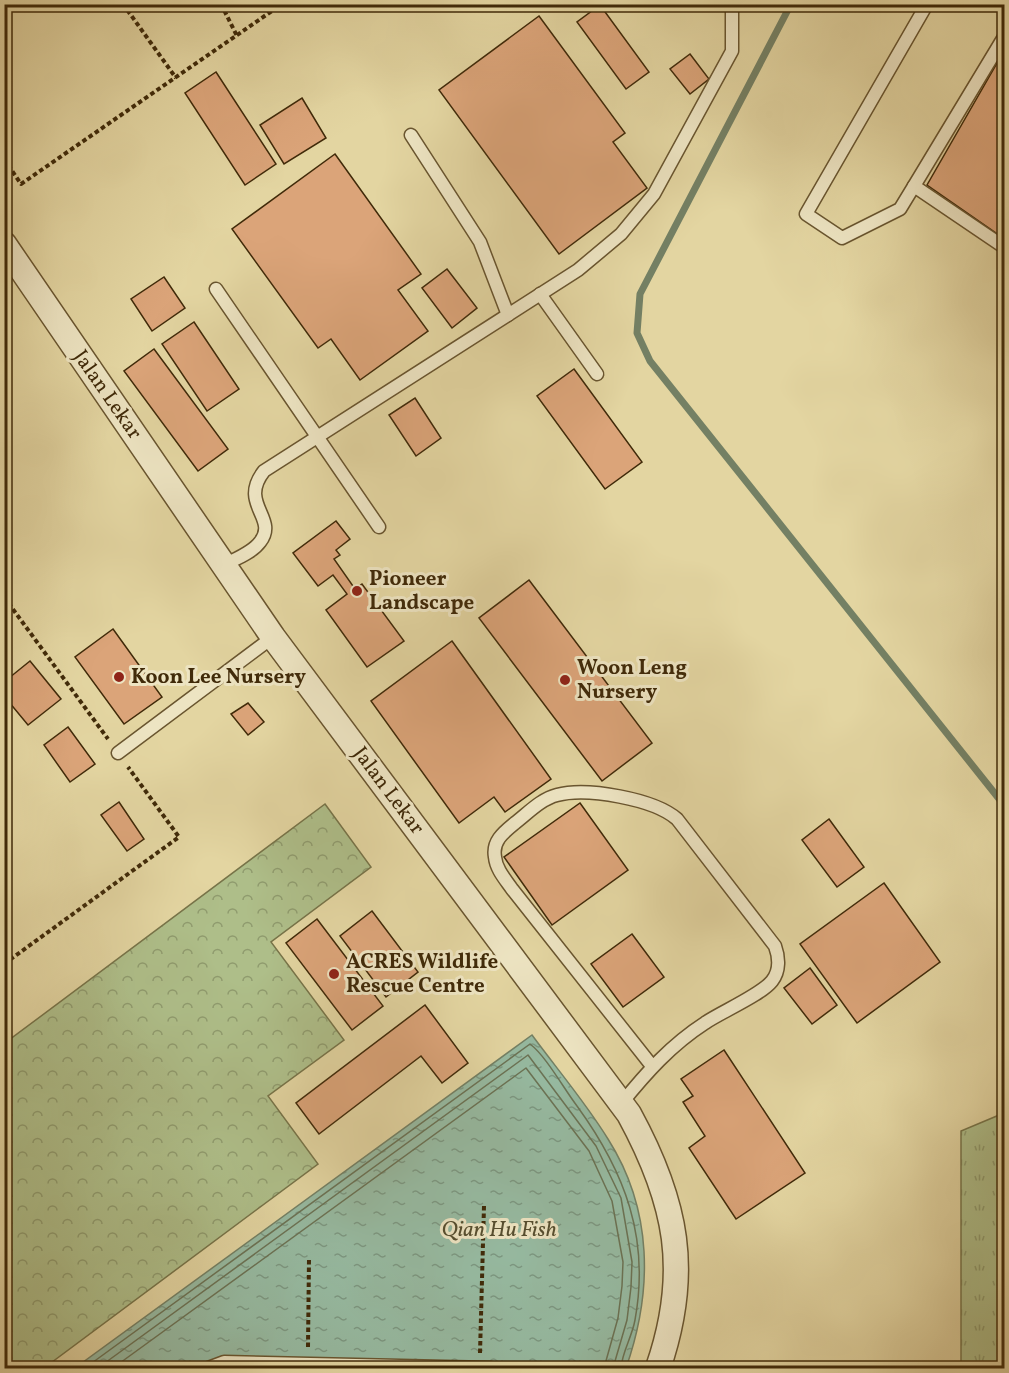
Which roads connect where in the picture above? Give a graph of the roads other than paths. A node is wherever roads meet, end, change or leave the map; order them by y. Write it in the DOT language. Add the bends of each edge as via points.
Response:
graph roads {
  1 [pos="732,4"];
  2 [pos="927,4"];
  3 [pos="1005,37"];
  4 [pos="411,135"];
  5 [pos="914,186"];
  6 [pos="4,244"];
  7 [pos="1005,247"];
  8 [pos="216,289"];
  9 [pos="540,294"];
  10 [pos="508,315"];
  11 [pos="597,374"];
  12 [pos="317,436"];
  13 [pos="379,527"];
  14 [pos="224,565"];
  15 [pos="273,637"];
  16 [pos="118,753"];
  17 [pos="652,1066"];
  18 [pos="621,1104"];
  19 [pos="208,1368"];
  20 [pos="480,1368"];
  21 [pos="491,1368"];
  22 [pos="658,1368"];
  1 -- 9 [label="lane" via="732,51 654,194 621,234 578,270"];
  2 -- 5 [label="lane" via="806,214 842,238 900,209"];
  3 -- 5 [label="lane"];
  4 -- 10 [label="lane" via="480,243"];
  5 -- 7 [label="lane"];
  6 -- 14 [label="street, Jalan Lekar"];
  8 -- 12 [label="lane"];
  9 -- 10 [label="lane"];
  9 -- 11 [label="lane"];
  10 -- 12 [label="lane"];
  12 -- 13 [label="lane"];
  12 -- 14 [label="lane" via="259,477 254,495 265,524 264,536 253,549"];
  14 -- 15 [label="street, Jalan Lekar"];
  15 -- 16 [label="lane"];
  15 -- 18 [label="street, Jalan Lekar"];
  17 -- 17 [label="lane" via="704,1024 769,984 777,972 777,953 668,812 625,797 556,795 501,835 494,849 498,868"];
  17 -- 18 [label="lane"];
  18 -- 22 [label="street, Jalan Lekar" via="653,1160 665,1190 675,1235 676,1286 668,1339"];
  19 -- 20 [label="lane" via="224,1362"];
  20 -- 21 [label="lane"];
}
